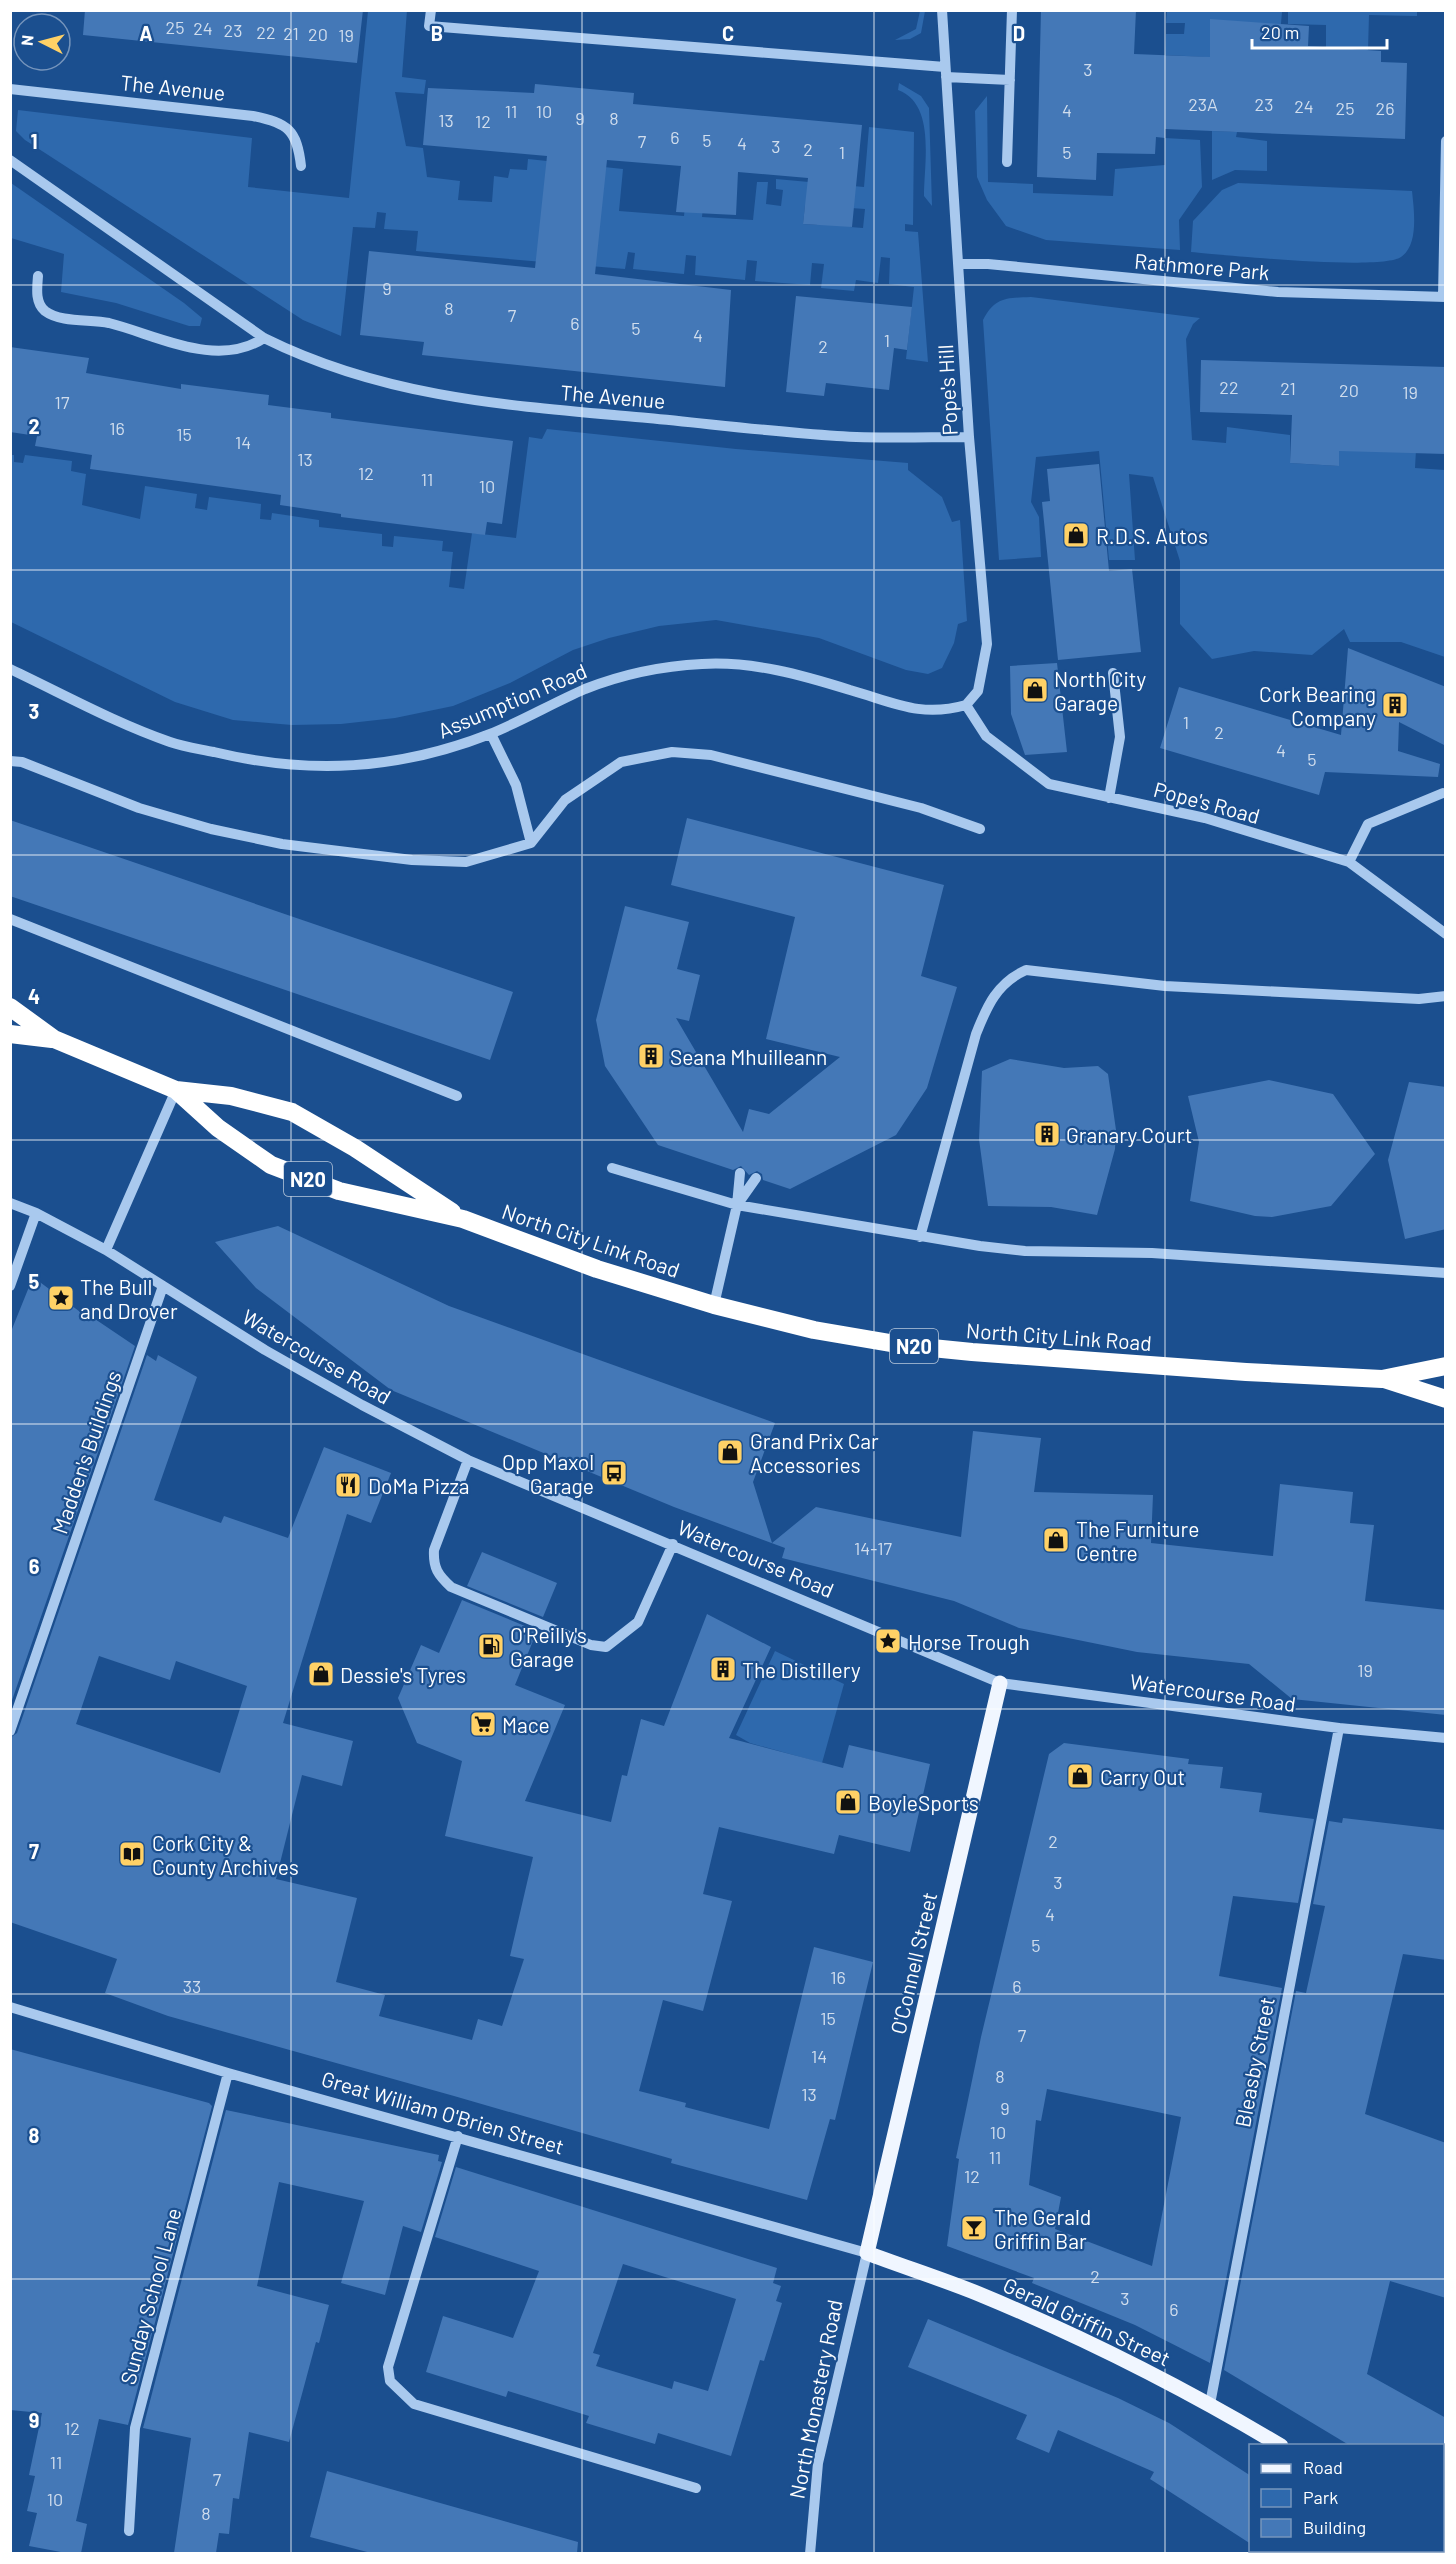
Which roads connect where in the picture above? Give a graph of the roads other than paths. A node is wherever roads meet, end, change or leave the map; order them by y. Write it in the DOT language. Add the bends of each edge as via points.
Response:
graph roads {
  1 [pos="431,10"];
  2 [pos="942,10"];
  3 [pos="1012,10"];
  4 [pos="946,72"];
  5 [pos="1010,80"];
  6 [pos="10,89"];
  7 [pos="1446,141"];
  8 [pos="10,160"];
  9 [pos="1007,162"];
  10 [pos="301,166"];
  11 [pos="959,264"];
  12 [pos="38,276"];
  13 [pos="1444,297"];
  14 [pos="264,338"];
  15 [pos="969,437"];
  16 [pos="10,669"];
  17 [pos="1113,673"];
  18 [pos="966,705"];
  19 [pos="491,734"];
  20 [pos="10,761"];
  21 [pos="1443,793"];
  22 [pos="1109,798"];
  23 [pos="980,829"];
  24 [pos="531,843"];
  25 [pos="1349,862"];
  26 [pos="10,919"];
  27 [pos="1446,934"];
  28 [pos="1446,996"];
  29 [pos="10,1007"];
  30 [pos="10,1034"];
  31 [pos="54,1040"];
  32 [pos="176,1090"];
  33 [pos="457,1096"];
  34 [pos="612,1168"];
  35 [pos="740,1173"];
  36 [pos="756,1178"];
  37 [pos="10,1203"];
  38 [pos="737,1205"];
  39 [pos="36,1213"];
  40 [pos="463,1219"];
  41 [pos="920,1237"];
  42 [pos="105,1250"];
  43 [pos="1446,1273"];
  44 [pos="10,1286"];
  45 [pos="163,1286"];
  46 [pos="714,1305"];
  47 [pos="1446,1366"];
  48 [pos="1382,1379"];
  49 [pos="1446,1399"];
  50 [pos="468,1460"];
  51 [pos="674,1544"];
  52 [pos="1000,1683"];
  53 [pos="1339,1728"];
  54 [pos="10,1731"];
  55 [pos="1446,1738"];
  56 [pos="10,2007"];
  57 [pos="228,2073"];
  58 [pos="458,2136"];
  59 [pos="867,2253"];
  60 [pos="1210,2404"];
  61 [pos="1279,2444"];
  62 [pos="696,2488"];
  63 [pos="129,2531"];
  64 [pos="810,2553"];
  1 -- 4 [label="street" via="429,26"];
  2 -- 4 [label="street, Pope's Hill"];
  3 -- 5 [label="street"];
  4 -- 5 [label="street"];
  4 -- 11 [label="street, Pope's Hill"];
  5 -- 9 [label="street"];
  6 -- 10 [label="street, The Avenue" via="278,121 299,147"];
  7 -- 13 [label="street, Rathmore Park"];
  8 -- 14 [label="street, The Avenue"];
  11 -- 13 [label="street, Rathmore Park" via="1278,292"];
  11 -- 15 [label="street, Pope's Hill"];
  12 -- 14 [label="street" via="37,297 45,311 60,317 107,323 192,348 249,348"];
  14 -- 15 [label="street, The Avenue" via="307,360 432,395 839,436"];
  15 -- 18 [label="street, Pope's Hill" via="987,644 978,691"];
  16 -- 19 [label="street, Assumption Road" via="172,742 274,764 390,764"];
  17 -- 22 [label="street" via="1120,737"];
  18 -- 19 [label="street, Assumption Road" via="946,711 909,709 794,673 744,664 704,663 622,677 584,690"];
  18 -- 22 [label="street, Pope's Road" via="986,736 1049,784"];
  19 -- 24 [label="street" via="516,785"];
  20 -- 24 [label="street" via="22,762 139,808 282,844 412,860 466,862"];
  21 -- 25 [label="street" via="1368,824"];
  22 -- 25 [label="street, Pope's Road" via="1205,818"];
  23 -- 24 [label="street" via="921,808 711,755 672,752 621,762 565,800"];
  25 -- 27 [label="street, Pope's Road"];
  26 -- 33 [label="street"];
  28 -- 41 [label="street" via="1419,999 1165,986 1026,970 1012,976 998,988 976,1035"];
  29 -- 31 [label="highway, North City Link Road / N20"];
  30 -- 31 [label="highway, North City Link Road / N20"];
  31 -- 32 [label="highway, North City Link Road / N20"];
  32 -- 40 [label="highway, North City Link Road / N20" via="231,1096 291,1112 356,1148"];
  32 -- 40 [label="highway, North City Link Road / N20" via="218,1128 271,1165 339,1191"];
  32 -- 42 [label="street"];
  34 -- 38 [label="street"];
  35 -- 38 [label="street"];
  36 -- 38 [label="street"];
  37 -- 39 [label="street, Watercourse Road"];
  38 -- 41 [label="street"];
  38 -- 46 [label="street"];
  39 -- 42 [label="street, Watercourse Road"];
  39 -- 44 [label="street"];
  40 -- 46 [label="highway, North City Link Road / N20" via="597,1269"];
  41 -- 43 [label="street" via="1025,1251 1152,1253"];
  42 -- 45 [label="street, Watercourse Road"];
  45 -- 50 [label="street, Watercourse Road" via="362,1405"];
  45 -- 54 [label="street, Madden's Buildings"];
  46 -- 48 [label="highway, North City Link Road / N20" via="814,1330 902,1345"];
  47 -- 48 [label="highway, North City Link Road / N20"];
  48 -- 49 [label="highway, North City Link Road / N20"];
  50 -- 51 [label="street, Watercourse Road"];
  50 -- 51 [label="street" via="434,1550 439,1576 451,1587 581,1641 606,1647 638,1622"];
  51 -- 52 [label="street, Watercourse Road"];
  52 -- 53 [label="street, Watercourse Road"];
  52 -- 59 [label="main road, O'Connell Street"];
  53 -- 55 [label="street, Watercourse Road"];
  53 -- 60 [label="street, Bleasby Street"];
  56 -- 57 [label="street, Great William O'Brien Street"];
  57 -- 58 [label="street, Great William O'Brien Street"];
  57 -- 63 [label="street, Sunday School Lane" via="135,2428"];
  58 -- 59 [label="street, Great William O'Brien Street"];
  58 -- 62 [label="street" via="388,2367 390,2381 414,2404"];
  59 -- 60 [label="main road, Gerald Griffin Street" via="978,2294 1077,2337"];
  59 -- 64 [label="street, North Monastery Road" via="818,2463"];
  60 -- 61 [label="main road, Gerald Griffin Street"];
}
